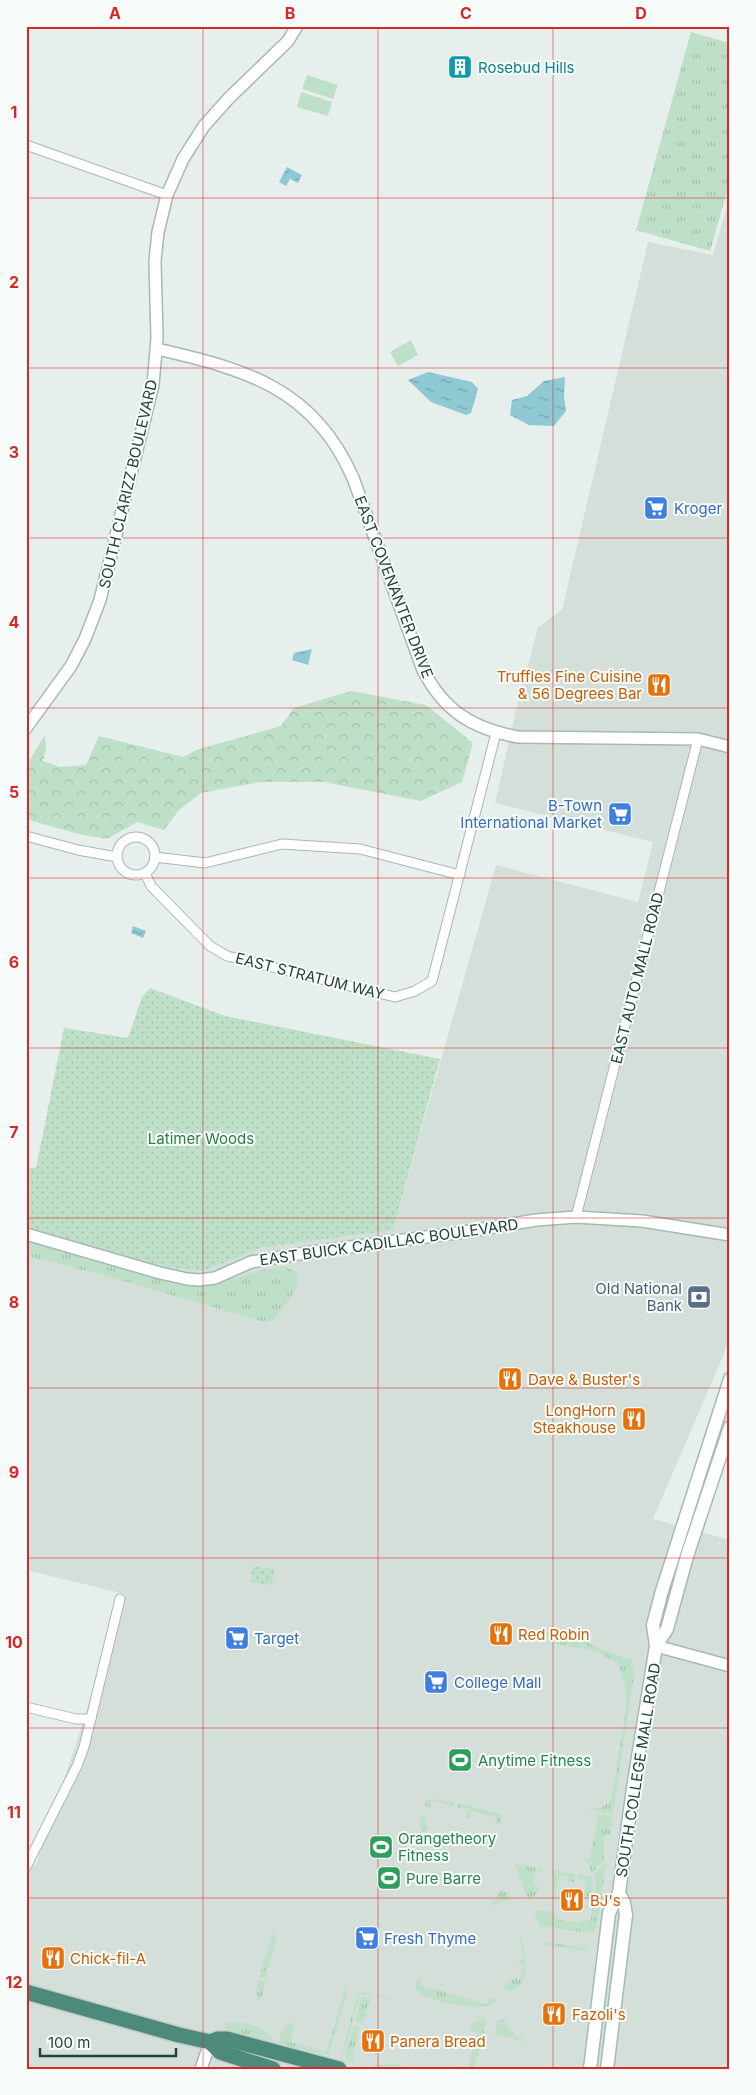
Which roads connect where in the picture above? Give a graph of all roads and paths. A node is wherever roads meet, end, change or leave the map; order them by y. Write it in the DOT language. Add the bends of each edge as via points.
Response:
graph roads {
  1 [pos="297,26"];
  2 [pos="26,145"];
  3 [pos="167,195"];
  4 [pos="157,349"];
  5 [pos="26,728"];
  6 [pos="496,733"];
  7 [pos="698,739"];
  8 [pos="730,747"];
  9 [pos="26,836"];
  10 [pos="117,857"];
  11 [pos="155,857"];
  12 [pos="145,873"];
  13 [pos="460,875"];
  14 [pos="576,1217"];
  15 [pos="26,1234"];
  16 [pos="730,1235"];
  17 [pos="730,1379"];
  18 [pos="730,1427"];
  19 [pos="680,1530"];
  20 [pos="692,1539"];
  21 [pos="668,1570"];
  22 [pos="681,1573"];
  23 [pos="662,1591"];
  24 [pos="120,1599"];
  25 [pos="674,1599"];
  26 [pos="656,1646"];
  27 [pos="730,1666"];
  28 [pos="26,1706"];
  29 [pos="91,1719"];
  30 [pos="26,1867"];
  31 [pos="619,1893"];
  32 [pos="26,1992"];
  33 [pos="210,2042"];
  34 [pos="201,2069"];
  35 [pos="273,2069"];
  36 [pos="339,2069"];
  37 [pos="590,2069"];
  38 [pos="607,2069"];
  1 -- 3 [label="street, SOUTH CLARIZZ BOULEVARD" via="288,41 204,126"];
  2 -- 3 [label="street"];
  3 -- 4 [label="street, SOUTH CLARIZZ BOULEVARD" via="155,261"];
  4 -- 5 [label="street, SOUTH CLARIZZ BOULEVARD" via="145,422 94,620 71,666"];
  4 -- 6 [label="street, EAST COVENANTER DRIVE" via="257,378 289,397 320,425 344,458 429,681 456,712 475,725"];
  6 -- 7 [label="street, EAST COVENANTER DRIVE" via="518,737"];
  6 -- 13 [label="street, EAST STRATUM WAY"];
  7 -- 8 [label="street, EAST COVENANTER DRIVE"];
  7 -- 14 [label="street, EAST AUTO MALL ROAD"];
  9 -- 10 [label="street"];
  10 -- 11 [label="street" via="125,841 137,838 148,842"];
  10 -- 12 [label="street" via="127,873"];
  11 -- 12 [label="street"];
  11 -- 13 [label="street" via="205,863 282,844 360,849"];
  12 -- 13 [label="street, EAST STRATUM WAY" via="151,886 210,946 227,956 395,997 415,991 432,980"];
  14 -- 15 [label="street, EAST BUICK CADILLAC BOULEVARD" via="305,1252 251,1262 215,1278 199,1280 187,1280"];
  14 -- 16 [label="street, EAST BUICK CADILLAC BOULEVARD" via="642,1221"];
  17 -- 19 [label="main road, SOUTH COLLEGE MALL ROAD"];
  18 -- 20 [label="main road, SOUTH COLLEGE MALL ROAD"];
  19 -- 20 [label="main road"];
  19 -- 21 [label="main road, SOUTH COLLEGE MALL ROAD"];
  20 -- 22 [label="main road, SOUTH COLLEGE MALL ROAD"];
  21 -- 22 [label="main road"];
  21 -- 23 [label="main road, SOUTH COLLEGE MALL ROAD"];
  22 -- 25 [label="main road, SOUTH COLLEGE MALL ROAD"];
  23 -- 25 [label="main road"];
  23 -- 26 [label="main road, SOUTH COLLEGE MALL ROAD" via="653,1626"];
  24 -- 29 [label="street"];
  25 -- 26 [label="main road, SOUTH COLLEGE MALL ROAD" via="667,1629"];
  26 -- 27 [label="street"];
  26 -- 31 [label="main road, SOUTH COLLEGE MALL ROAD"];
  28 -- 29 [label="street" via="76,1719"];
  29 -- 30 [label="street" via="77,1766"];
  31 -- 37 [label="main road, SOUTH COLLEGE MALL ROAD" via="609,1913"];
  31 -- 38 [label="main road, SOUTH COLLEGE MALL ROAD" via="626,1915"];
  32 -- 33 [label="highway"];
  33 -- 34 [label="street"];
  33 -- 35 [label="highway" via="220,2052"];
  33 -- 36 [label="highway" via="227,2039"];
}
